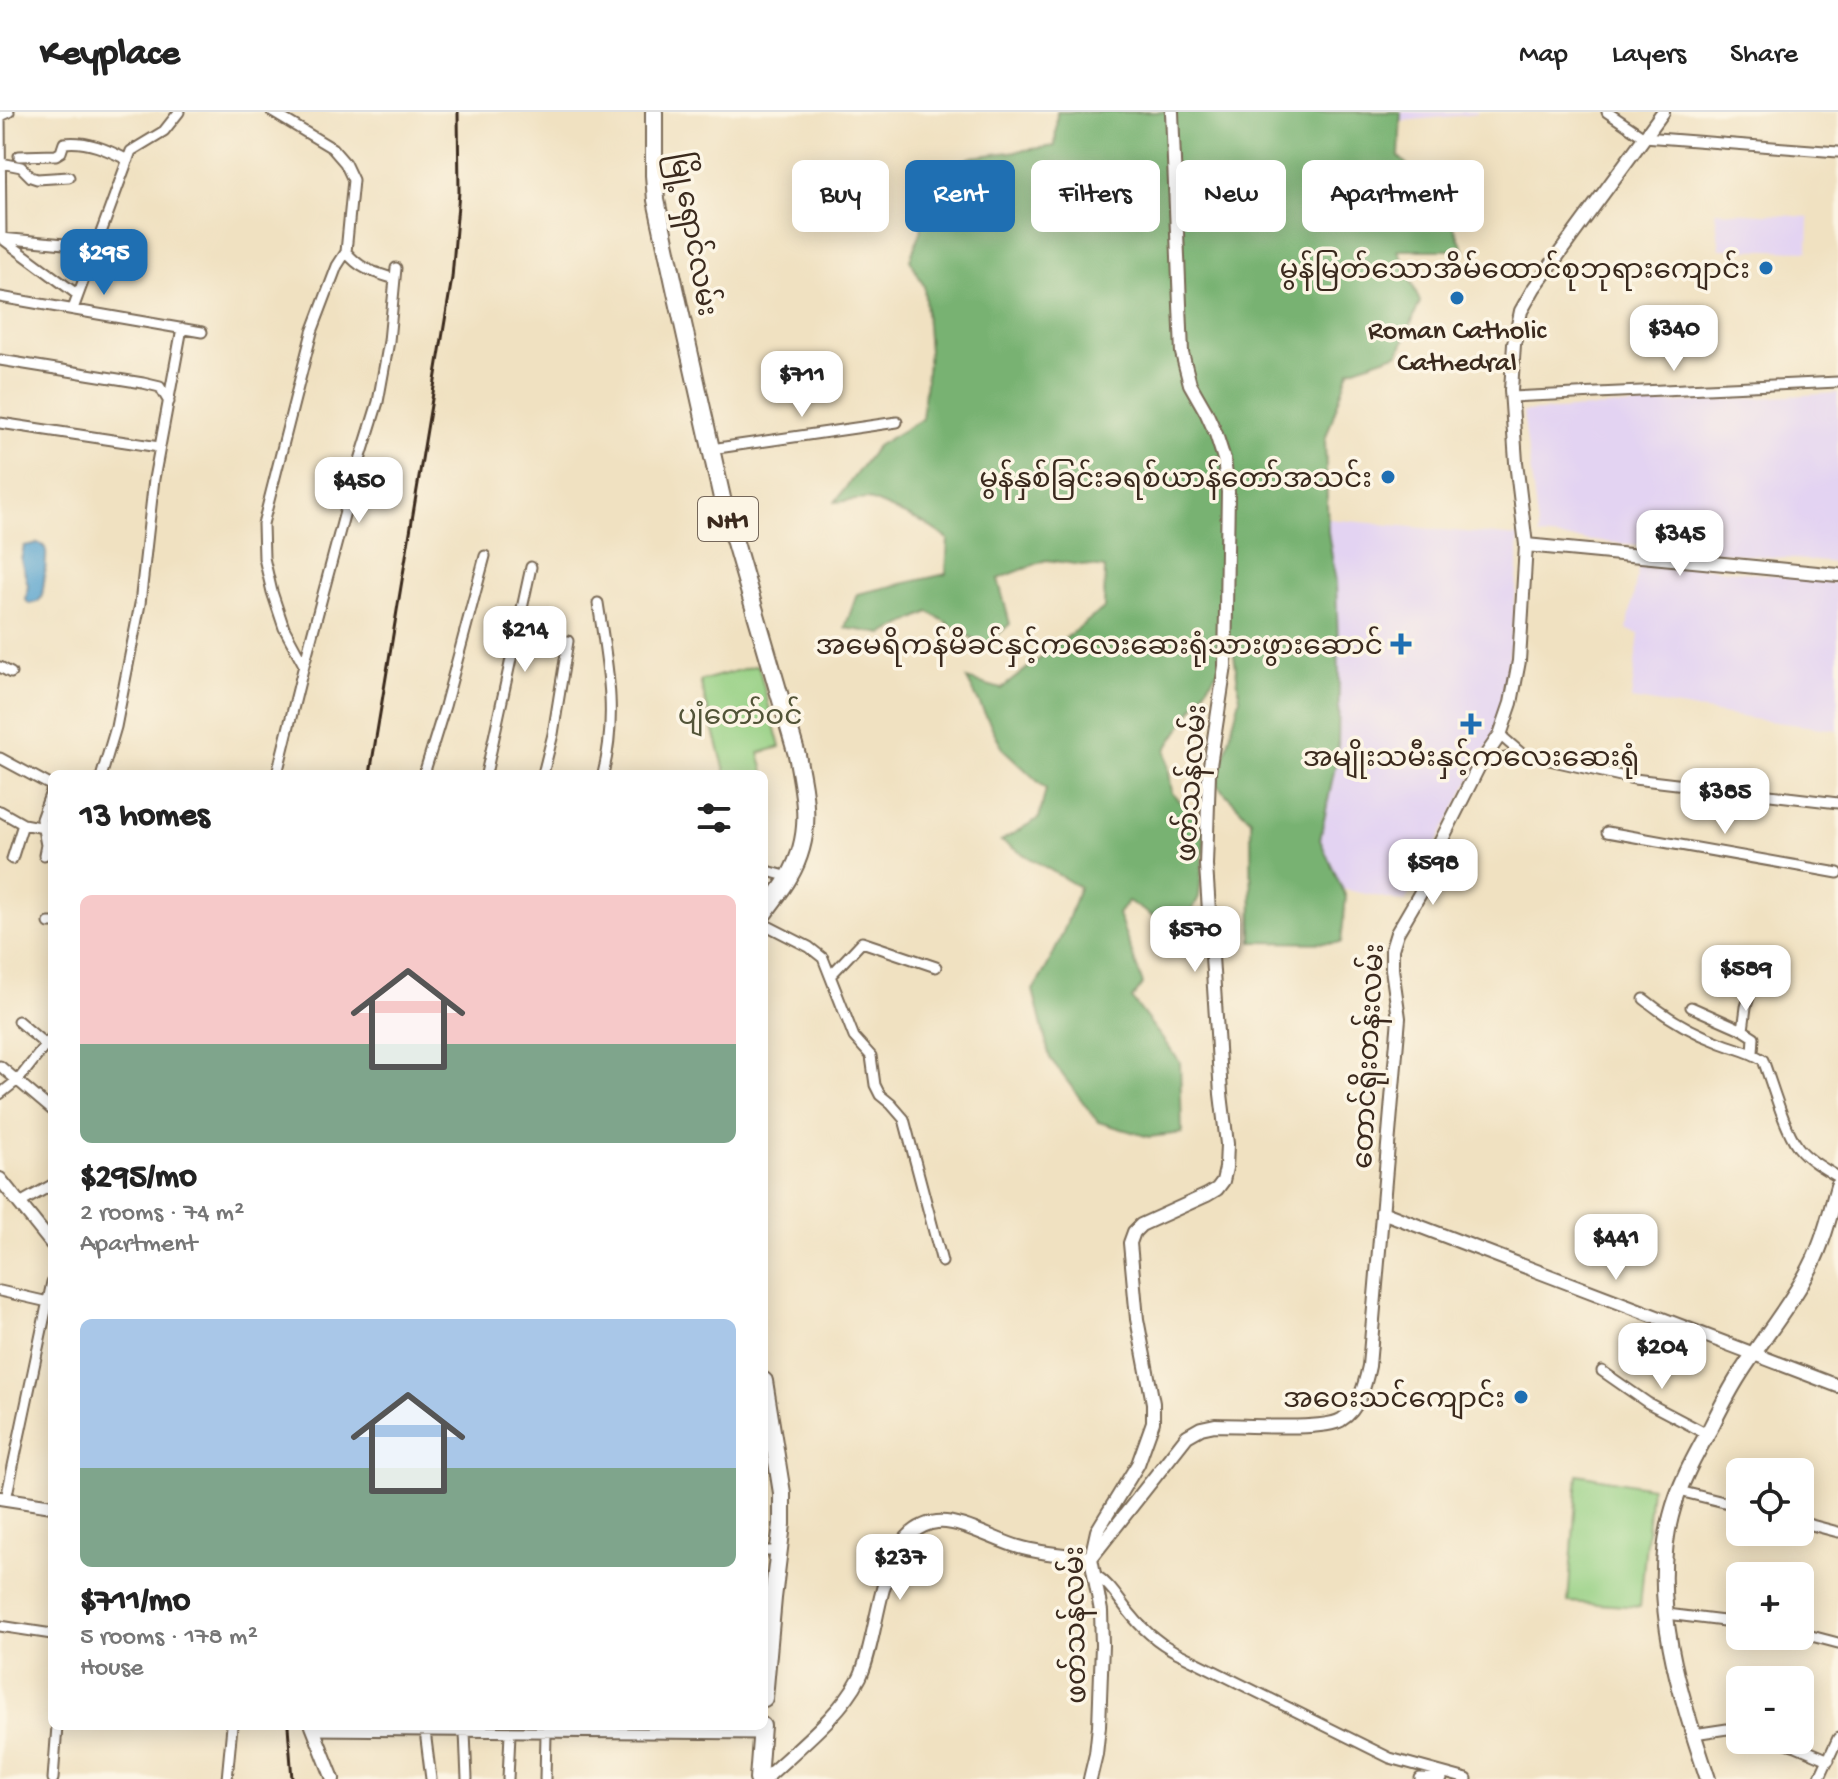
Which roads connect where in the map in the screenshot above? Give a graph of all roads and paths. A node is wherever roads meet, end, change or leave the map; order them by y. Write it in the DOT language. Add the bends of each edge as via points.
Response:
graph roads {
  1 [pos="9,112"];
  2 [pos="179,112"];
  3 [pos="272,112"];
  4 [pos="654,112"];
  5 [pos="1172,112"];
  6 [pos="1607,112"];
  7 [pos="1663,112"];
  8 [pos="1644,137"];
  9 [pos="1838,152"];
  10 [pos="19,156"];
  11 [pos="128,160"];
  12 [pos="1,163"];
  13 [pos="69,177"];
  14 [pos="1,238"];
  15 [pos="96,247"];
  16 [pos="346,252"];
  17 [pos="396,268"];
  18 [pos="395,279"];
  19 [pos="78,295"];
  20 [pos="0,297"];
  21 [pos="73,309"];
  22 [pos="182,328"];
  23 [pos="202,332"];
  24 [pos="0,360"];
  25 [pos="1838,382"];
  26 [pos="1511,397"];
  27 [pos="169,402"];
  28 [pos="897,422"];
  29 [pos="0,423"];
  30 [pos="159,447"];
  31 [pos="711,449"];
  32 [pos="1526,545"];
  33 [pos="485,556"];
  34 [pos="531,567"];
  35 [pos="1838,575"];
  36 [pos="598,603"];
  37 [pos="568,641"];
  38 [pos="304,665"];
  39 [pos="0,667"];
  40 [pos="11,673"];
  41 [pos="1500,735"];
  42 [pos="1522,754"];
  43 [pos="0,758"];
  44 [pos="1480,764"];
  45 [pos="103,770"];
  46 [pos="278,770"];
  47 [pos="425,770"];
  48 [pos="487,770"];
  49 [pos="544,770"];
  50 [pos="604,770"];
  51 [pos="48,785"];
  52 [pos="48,799"];
  53 [pos="1838,803"];
  54 [pos="0,811"];
  55 [pos="23,824"];
  56 [pos="44,828"];
  57 [pos="1607,832"];
  58 [pos="44,855"];
  59 [pos="12,859"];
  60 [pos="768,871"];
  61 [pos="1838,873"];
  62 [pos="789,877"];
  63 [pos="768,907"];
  64 [pos="768,926"];
  65 [pos="1761,958"];
  66 [pos="936,967"];
  67 [pos="831,975"];
  68 [pos="1644,999"];
  69 [pos="1691,1007"];
  70 [pos="18,1021"];
  71 [pos="1743,1030"];
  72 [pos="48,1040"];
  73 [pos="48,1042"];
  74 [pos="1753,1053"];
  75 [pos="0,1066"];
  76 [pos="16,1081"];
  77 [pos="0,1094"];
  78 [pos="48,1107"];
  79 [pos="1838,1177"];
  80 [pos="0,1179"];
  81 [pos="1838,1186"];
  82 [pos="48,1187"];
  83 [pos="20,1203"];
  84 [pos="1382,1212"];
  85 [pos="48,1239"];
  86 [pos="942,1262"];
  87 [pos="0,1291"];
  88 [pos="48,1302"];
  89 [pos="1753,1354"];
  90 [pos="1602,1371"];
  91 [pos="1838,1386"];
  92 [pos="768,1425"];
  93 [pos="1707,1434"];
  94 [pos="1679,1491"];
  95 [pos="3,1499"];
  96 [pos="1726,1503"];
  97 [pos="48,1505"];
  98 [pos="1814,1526"];
  99 [pos="1838,1532"];
  100 [pos="772,1551"];
  101 [pos="1091,1558"];
  102 [pos="1094,1574"];
  103 [pos="768,1597"];
  104 [pos="1667,1614"];
  105 [pos="1726,1621"];
  106 [pos="0,1626"];
  107 [pos="48,1633"];
  108 [pos="1814,1637"];
  109 [pos="1838,1643"];
  110 [pos="1726,1729"];
  111 [pos="57,1730"];
  112 [pos="232,1730"];
  113 [pos="314,1730"];
  114 [pos="388,1730"];
  115 [pos="761,1730"];
  116 [pos="425,1731"];
  117 [pos="465,1732"];
  118 [pos="510,1733"];
  119 [pos="546,1734"];
  120 [pos="1694,1734"];
  121 [pos="1838,1738"];
  122 [pos="1814,1754"];
  123 [pos="1829,1760"];
  124 [pos="1420,1778"];
  125 [pos="53,1779"];
  126 [pos="227,1779"];
  127 [pos="333,1779"];
  128 [pos="431,1779"];
  129 [pos="467,1779"];
  130 [pos="508,1779"];
  131 [pos="545,1779"];
  132 [pos="758,1779"];
  133 [pos="765,1779"];
  134 [pos="1090,1779"];
  135 [pos="1442,1779"];
  136 [pos="1467,1779"];
  137 [pos="1708,1779"];
  138 [pos="1819,1779"];
  1 -- 12 [label="street" via="0,116"];
  2 -- 11 [label="street" via="164,131 131,151"];
  3 -- 16 [label="street" via="332,148 345,163 353,180"];
  4 -- 31 [label="highway, မြို့ရှောင်လမ်း / NH1" via="656,200"];
  5 -- 101 [label="street, ဖတ်သန်လမ်း" via="1182,353 1190,384 1216,434 1228,492 1225,666 1209,772 1206,865 1226,1168 1217,1189 1141,1225 1130,1243 1153,1422 1138,1464 1097,1531"];
  6 -- 8 [label="street"];
  7 -- 8 [label="street, တောင်ရိုးတန်းလမ်း"];
  8 -- 9 [label="street"];
  8 -- 26 [label="street, တောင်ရိုးတန်းလမ်း" via="1521,311"];
  10 -- 11 [label="street" via="56,155 71,142 103,147"];
  11 -- 15 [label="street"];
  12 -- 13 [label="street" via="21,167 37,179"];
  12 -- 14 [label="street"];
  14 -- 15 [label="street"];
  14 -- 19 [label="street"];
  15 -- 19 [label="street"];
  16 -- 18 [label="street" via="363,269"];
  16 -- 38 [label="street" via="312,332 263,524 272,592"];
  17 -- 18 [label="street"];
  18 -- 38 [label="street" via="378,402"];
  19 -- 21 [label="street"];
  20 -- 21 [label="street"];
  21 -- 22 [label="street"];
  22 -- 23 [label="street"];
  22 -- 27 [label="street"];
  24 -- 27 [label="street" via="160,387"];
  25 -- 26 [label="street"];
  26 -- 32 [label="street, တောင်ရိုးတန်းလမ်း"];
  27 -- 30 [label="street"];
  28 -- 31 [label="street"];
  29 -- 30 [label="street"];
  30 -- 45 [label="street" via="140,604"];
  31 -- 62 [label="highway, မြို့ရှောင်လမ်း / NH1" via="806,798 802,847"];
  32 -- 35 [label="street"];
  32 -- 41 [label="street, တောင်ရိုးတန်းလမ်း" via="1519,661"];
  33 -- 47 [label="street"];
  34 -- 48 [label="street"];
  36 -- 50 [label="street" via="611,689"];
  37 -- 49 [label="street"];
  38 -- 46 [label="street"];
  39 -- 40 [label="street"];
  41 -- 42 [label="street"];
  41 -- 44 [label="street, တောင်ရိုးတန်းလမ်း"];
  42 -- 44 [label="street"];
  42 -- 53 [label="street" via="1634,779"];
  43 -- 51 [label="street"];
  44 -- 84 [label="street, တောင်ရိုးတန်းလမ်း" via="1392,949 1399,1018"];
  52 -- 56 [label="street" via="41,819"];
  54 -- 55 [label="street"];
  55 -- 56 [label="street"];
  55 -- 59 [label="street"];
  56 -- 58 [label="street"];
  57 -- 61 [label="street"];
  60 -- 62 [label="street"];
  62 -- 63 [label="highway, မြို့ရှောင်လမ်း / NH1"];
  64 -- 67 [label="street" via="809,947 823,958"];
  65 -- 71 [label="street"];
  66 -- 67 [label="street" via="862,942"];
  67 -- 86 [label="street" via="854,1037 871,1056 880,1095 904,1119"];
  68 -- 74 [label="street" via="1703,1035"];
  69 -- 71 [label="street"];
  70 -- 72 [label="street"];
  71 -- 74 [label="street" via="1754,1037"];
  73 -- 76 [label="street"];
  74 -- 79 [label="street" via="1763,1060 1797,1146"];
  75 -- 76 [label="street"];
  76 -- 77 [label="street"];
  76 -- 78 [label="street"];
  80 -- 83 [label="street"];
  81 -- 89 [label="main road" via="1806,1277"];
  82 -- 83 [label="street"];
  83 -- 85 [label="street"];
  84 -- 89 [label="street"];
  84 -- 101 [label="street, တောင်ရိုးတန်းလမ်း" via="1369,1366 1353,1409 1323,1426 1201,1428 1187,1436"];
  87 -- 88 [label="street"];
  88 -- 95 [label="street"];
  89 -- 91 [label="street"];
  89 -- 93 [label="main road"];
  90 -- 93 [label="street"];
  92 -- 100 [label="highway" via="782,1493"];
  93 -- 94 [label="main road"];
  94 -- 96 [label="street"];
  94 -- 104 [label="main road" via="1663,1573"];
  95 -- 97 [label="street"];
  98 -- 99 [label="street"];
  100 -- 103 [label="highway"];
  101 -- 102 [label="street, ဖတ်သန်လမ်း"];
  101 -- 133 [label="street" via="1035,1551 957,1524 923,1525 898,1548 860,1676 827,1721"];
  102 -- 134 [label="street, ဖတ်သန်လမ်း" via="1102,1645 1099,1726"];
  102 -- 136 [label="street" via="1158,1642 1176,1652 1390,1758"];
  104 -- 105 [label="street"];
  104 -- 120 [label="main road"];
  106 -- 107 [label="street"];
  108 -- 109 [label="street"];
  110 -- 120 [label="street"];
  111 -- 125 [label="street"];
  112 -- 126 [label="street"];
  113 -- 127 [label="street"];
  114 -- 116 [label="street"];
  115 -- 119 [label="street"];
  115 -- 132 [label="highway"];
  116 -- 117 [label="street"];
  116 -- 128 [label="street"];
  117 -- 118 [label="street"];
  117 -- 129 [label="street"];
  118 -- 119 [label="street"];
  118 -- 130 [label="street"];
  119 -- 131 [label="street"];
  120 -- 137 [label="main road"];
  121 -- 123 [label="street"];
  122 -- 123 [label="street"];
  123 -- 138 [label="street"];
  124 -- 135 [label="street"];
}
